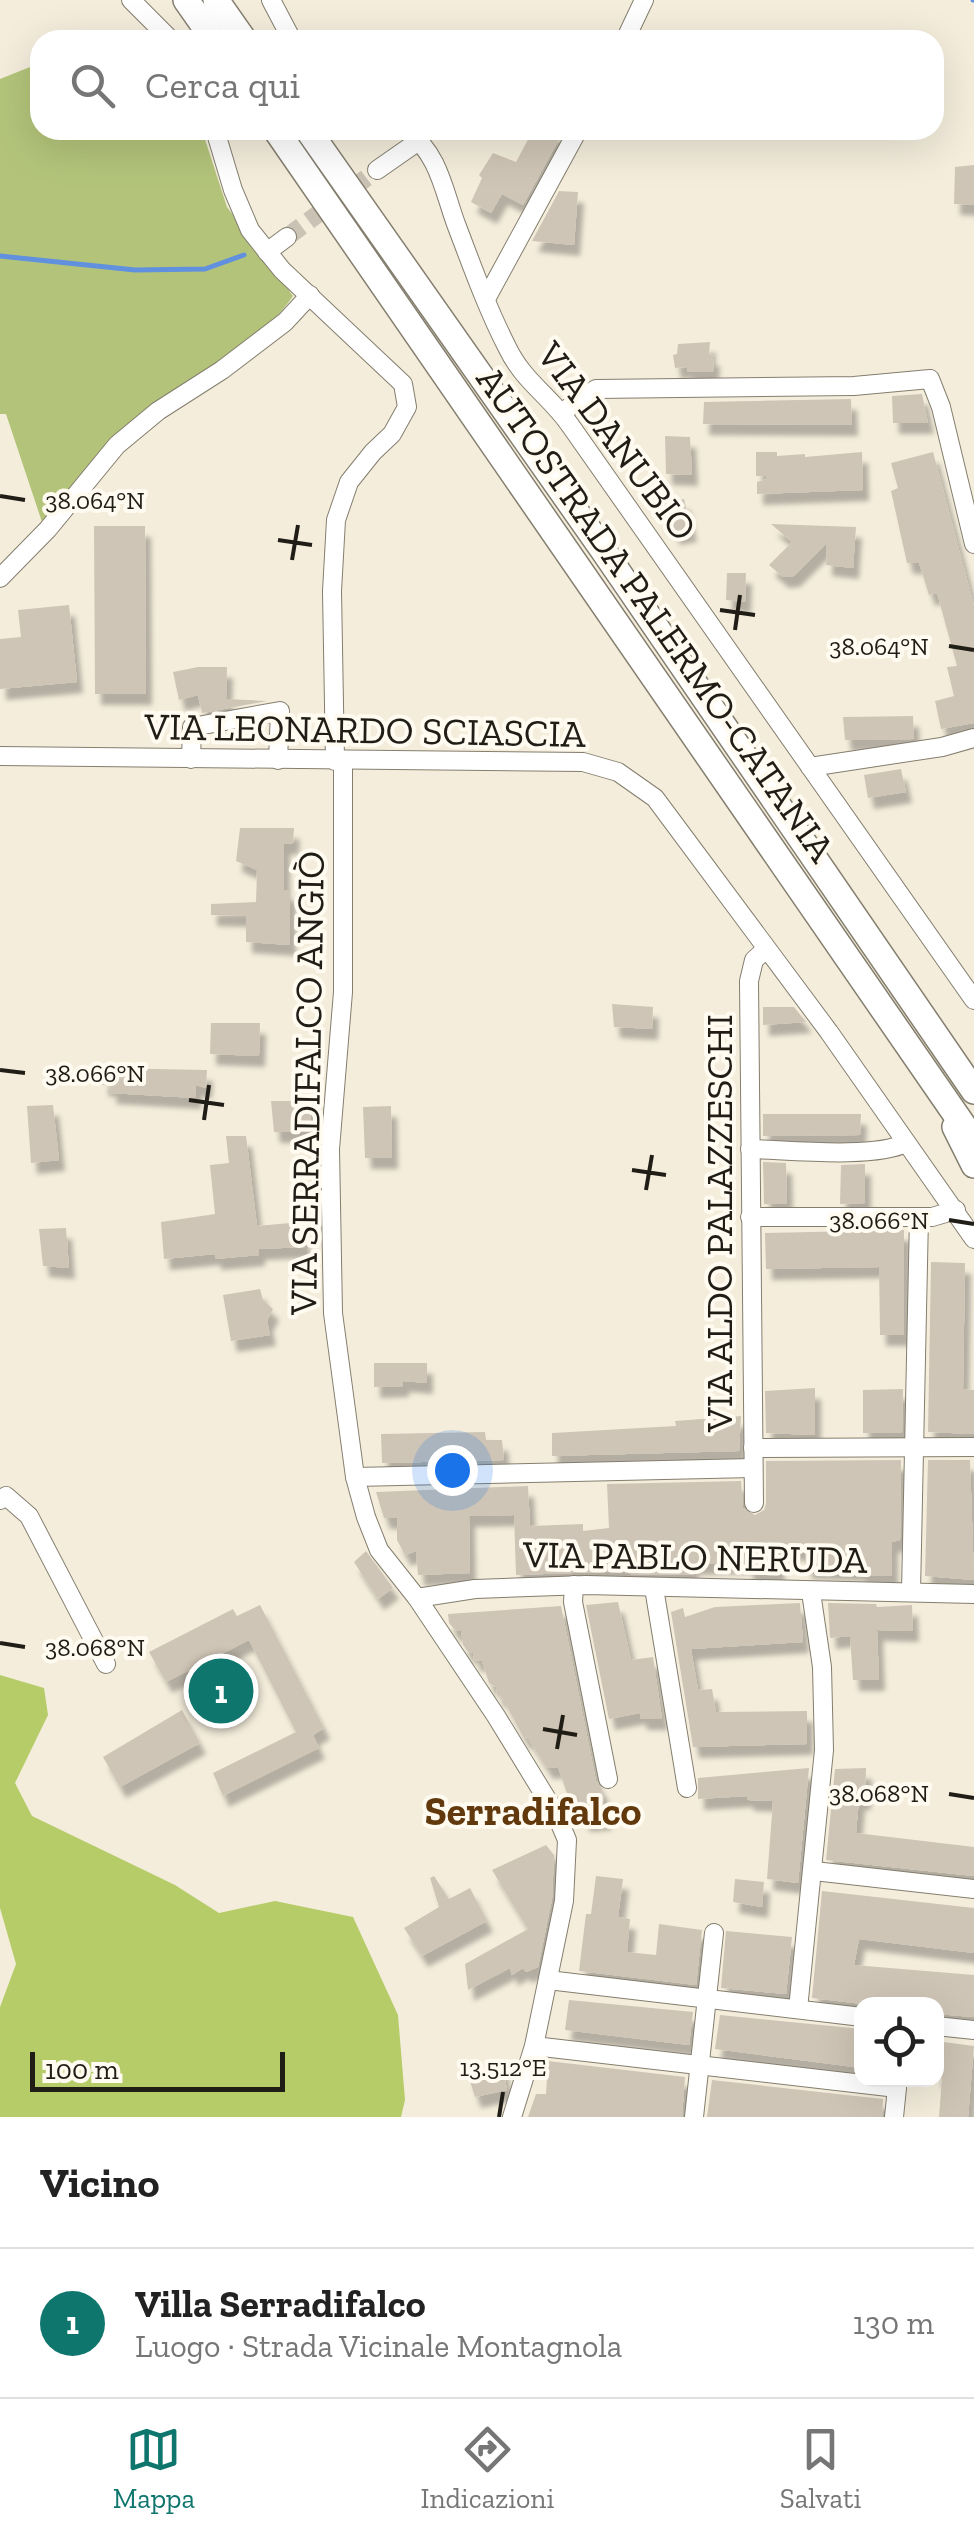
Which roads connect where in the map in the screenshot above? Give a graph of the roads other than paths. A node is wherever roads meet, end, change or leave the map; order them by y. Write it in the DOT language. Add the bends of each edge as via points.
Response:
graph roads {
  1 [pos="131,0"];
  2 [pos="186,0"];
  3 [pos="216,0"];
  4 [pos="271,0"];
  5 [pos="644,0"];
  6 [pos="162,30"];
  7 [pos="207,30"];
  8 [pos="237,30"];
  9 [pos="287,30"];
  10 [pos="630,30"];
  11 [pos="219,140"];
  12 [pos="283,140"];
  13 [pos="315,140"];
  14 [pos="408,140"];
  15 [pos="416,140"];
  16 [pos="573,140"];
  17 [pos="376,170"];
  18 [pos="288,237"];
  19 [pos="267,252"];
  20 [pos="310,295"];
  21 [pos="486,299"];
  22 [pos="561,413"];
  23 [pos="974,544"];
  24 [pos="3,568"];
  25 [pos="974,738"];
  26 [pos="0,756"];
  27 [pos="191,759"];
  28 [pos="278,760"];
  29 [pos="339,761"];
  30 [pos="810,767"];
  31 [pos="852,911"];
  32 [pos="766,950"];
  33 [pos="974,1000"];
  34 [pos="974,1074"];
  35 [pos="936,1086"];
  36 [pos="974,1091"];
  37 [pos="906,1142"];
  38 [pos="974,1142"];
  39 [pos="750,1149"];
  40 [pos="974,1166"];
  41 [pos="956,1210"];
  42 [pos="750,1217"];
  43 [pos="919,1217"];
  44 [pos="974,1239"];
  45 [pos="913,1446"];
  46 [pos="974,1447"];
  47 [pos="753,1448"];
  48 [pos="753,1468"];
  49 [pos="355,1477"];
  50 [pos="0,1500"];
  51 [pos="754,1503"];
  52 [pos="574,1585"];
  53 [pos="654,1588"];
  54 [pos="811,1592"];
  55 [pos="910,1592"];
  56 [pos="974,1594"];
  57 [pos="417,1598"];
  58 [pos="106,1664"];
  59 [pos="608,1778"];
  60 [pos="687,1788"];
  61 [pos="814,1871"];
  62 [pos="974,1889"];
  63 [pos="714,1933"];
  64 [pos="548,1980"];
  65 [pos="707,1999"];
  66 [pos="798,2009"];
  67 [pos="854,2016"];
  68 [pos="944,2027"];
  69 [pos="974,2030"];
  70 [pos="534,2046"];
  71 [pos="701,2065"];
  72 [pos="512,2117"];
  73 [pos="694,2117"];
  74 [pos="894,2117"];
  1 -- 6 [label="street"];
  2 -- 7 [label="highway"];
  3 -- 8 [label="highway"];
  4 -- 9 [label="street"];
  5 -- 10 [label="street"];
  11 -- 19 [label="street, VIA SERRADIFALCO ANGIÒ" via="250,230"];
  12 -- 35 [label="highway, AUTOSTRADA PALERMO-CATANIA"];
  13 -- 31 [label="highway, AUTOSTRADA PALERMO-CATANIA"];
  14 -- 17 [label="street"];
  15 -- 21 [label="street, VIA DANUBIO" via="445,184"];
  16 -- 21 [label="street"];
  18 -- 19 [label="street"];
  19 -- 20 [label="street, VIA SERRADIFALCO ANGIÒ"];
  20 -- 24 [label="street" via="285,322 117,445 48,529"];
  20 -- 29 [label="street, VIA SERRADIFALCO ANGIÒ" via="403,384 407,407 350,482 336,520"];
  21 -- 22 [label="street, VIA DANUBIO" via="522,375"];
  22 -- 23 [label="street" via="596,389 930,379"];
  22 -- 30 [label="street, VIA DANUBIO"];
  25 -- 30 [label="street"];
  26 -- 27 [label="street, VIA LEONARDO SCIASCIA"];
  27 -- 28 [label="street, VIA LEONARDO SCIASCIA"];
  27 -- 28 [label="street" via="192,727 280,711"];
  28 -- 29 [label="street, VIA LEONARDO SCIASCIA"];
  29 -- 32 [label="street, VIA LEONARDO SCIASCIA" via="583,762 618,772 654,798"];
  29 -- 49 [label="street, VIA SERRADIFALCO ANGIÒ" via="343,992 330,1150 333,1313"];
  30 -- 33 [label="street, VIA DANUBIO"];
  31 -- 34 [label="highway"];
  31 -- 36 [label="highway, AUTOSTRADA PALERMO-CATANIA"];
  32 -- 37 [label="street, VIA LEONARDO SCIASCIA"];
  32 -- 39 [label="street, VIA ALDO PALAZZESCHI" via="754,960 749,980"];
  35 -- 38 [label="highway, AUTOSTRADA PALERMO-CATANIA"];
  35 -- 40 [label="highway"];
  37 -- 39 [label="street" via="873,1150"];
  37 -- 41 [label="street, VIA LEONARDO SCIASCIA"];
  39 -- 42 [label="street, VIA ALDO PALAZZESCHI"];
  41 -- 43 [label="street"];
  41 -- 44 [label="street, VIA LEONARDO SCIASCIA"];
  42 -- 43 [label="street"];
  42 -- 47 [label="street, VIA ALDO PALAZZESCHI"];
  43 -- 45 [label="street"];
  45 -- 46 [label="street"];
  45 -- 47 [label="street"];
  45 -- 55 [label="street"];
  47 -- 48 [label="street, VIA ALDO PALAZZESCHI"];
  48 -- 49 [label="street"];
  48 -- 51 [label="street, VIA ALDO PALAZZESCHI"];
  49 -- 57 [label="street, VIA SERRADIFALCO ANGIÒ" via="380,1550"];
  50 -- 58 [label="street" via="6,1496 30,1516"];
  52 -- 53 [label="street, VIA PABLO NERUDA"];
  52 -- 57 [label="street, VIA PABLO NERUDA" via="475,1588"];
  52 -- 59 [label="street"];
  53 -- 54 [label="street, VIA PABLO NERUDA"];
  53 -- 60 [label="street"];
  54 -- 55 [label="street, VIA PABLO NERUDA"];
  54 -- 61 [label="street" via="824,1750"];
  55 -- 56 [label="street, VIA PABLO NERUDA"];
  57 -- 64 [label="street, VIA SERRADIFALCO ANGIÒ" via="496,1716 566,1840 564,1901"];
  61 -- 62 [label="street"];
  61 -- 66 [label="street"];
  63 -- 65 [label="street"];
  64 -- 65 [label="street"];
  64 -- 70 [label="street, VIA SERRADIFALCO ANGIÒ"];
  65 -- 66 [label="street"];
  65 -- 71 [label="street"];
  66 -- 67 [label="street"];
  68 -- 69 [label="street"];
  70 -- 71 [label="street"];
  70 -- 72 [label="street, VIA SERRADIFALCO ANGIÒ"];
  71 -- 73 [label="street"];
  71 -- 74 [label="street" via="897,2088"];
}
